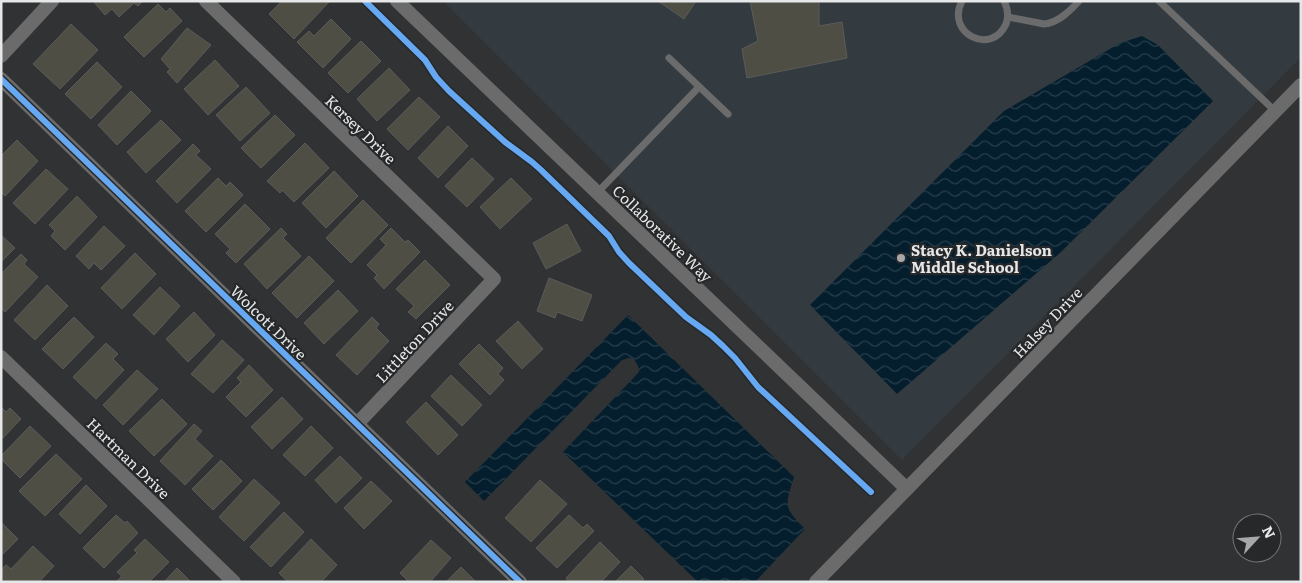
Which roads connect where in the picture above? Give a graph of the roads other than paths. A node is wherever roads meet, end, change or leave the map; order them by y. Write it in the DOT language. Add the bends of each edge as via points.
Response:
graph roads {
  1 [pos="52,1"];
  2 [pos="206,1"];
  3 [pos="397,1"];
  4 [pos="962,1"];
  5 [pos="1004,1"];
  6 [pos="1080,1"];
  7 [pos="1159,1"];
  8 [pos="1008,17"];
  9 [pos="1,56"];
  10 [pos="669,58"];
  11 [pos="1,79"];
  12 [pos="1301,85"];
  13 [pos="700,87"];
  14 [pos="1275,111"];
  15 [pos="728,114"];
  16 [pos="597,193"];
  17 [pos="494,279"];
  18 [pos="1,357"];
  19 [pos="357,424"];
  20 [pos="906,489"];
  21 [pos="234,582"];
  22 [pos="520,582"];
  23 [pos="816,582"];
  1 -- 9 [label="street"];
  2 -- 17 [label="street, Kersey Drive"];
  3 -- 16 [label="street, Collaborative Way"];
  4 -- 8 [label="lane" via="959,23 964,32 976,39 986,40 995,36"];
  5 -- 8 [label="lane"];
  6 -- 8 [label="lane" via="1050,24"];
  7 -- 14 [label="lane"];
  10 -- 13 [label="lane"];
  11 -- 19 [label="street, Wolcott Drive"];
  12 -- 14 [label="street, Halsey Drive"];
  13 -- 15 [label="lane"];
  13 -- 16 [label="lane"];
  14 -- 20 [label="street, Halsey Drive"];
  16 -- 20 [label="street, Collaborative Way"];
  17 -- 19 [label="street, Littleton Drive"];
  18 -- 21 [label="street, Hartman Drive"];
  19 -- 22 [label="street, Wolcott Drive"];
  20 -- 23 [label="street, Halsey Drive"];
}
